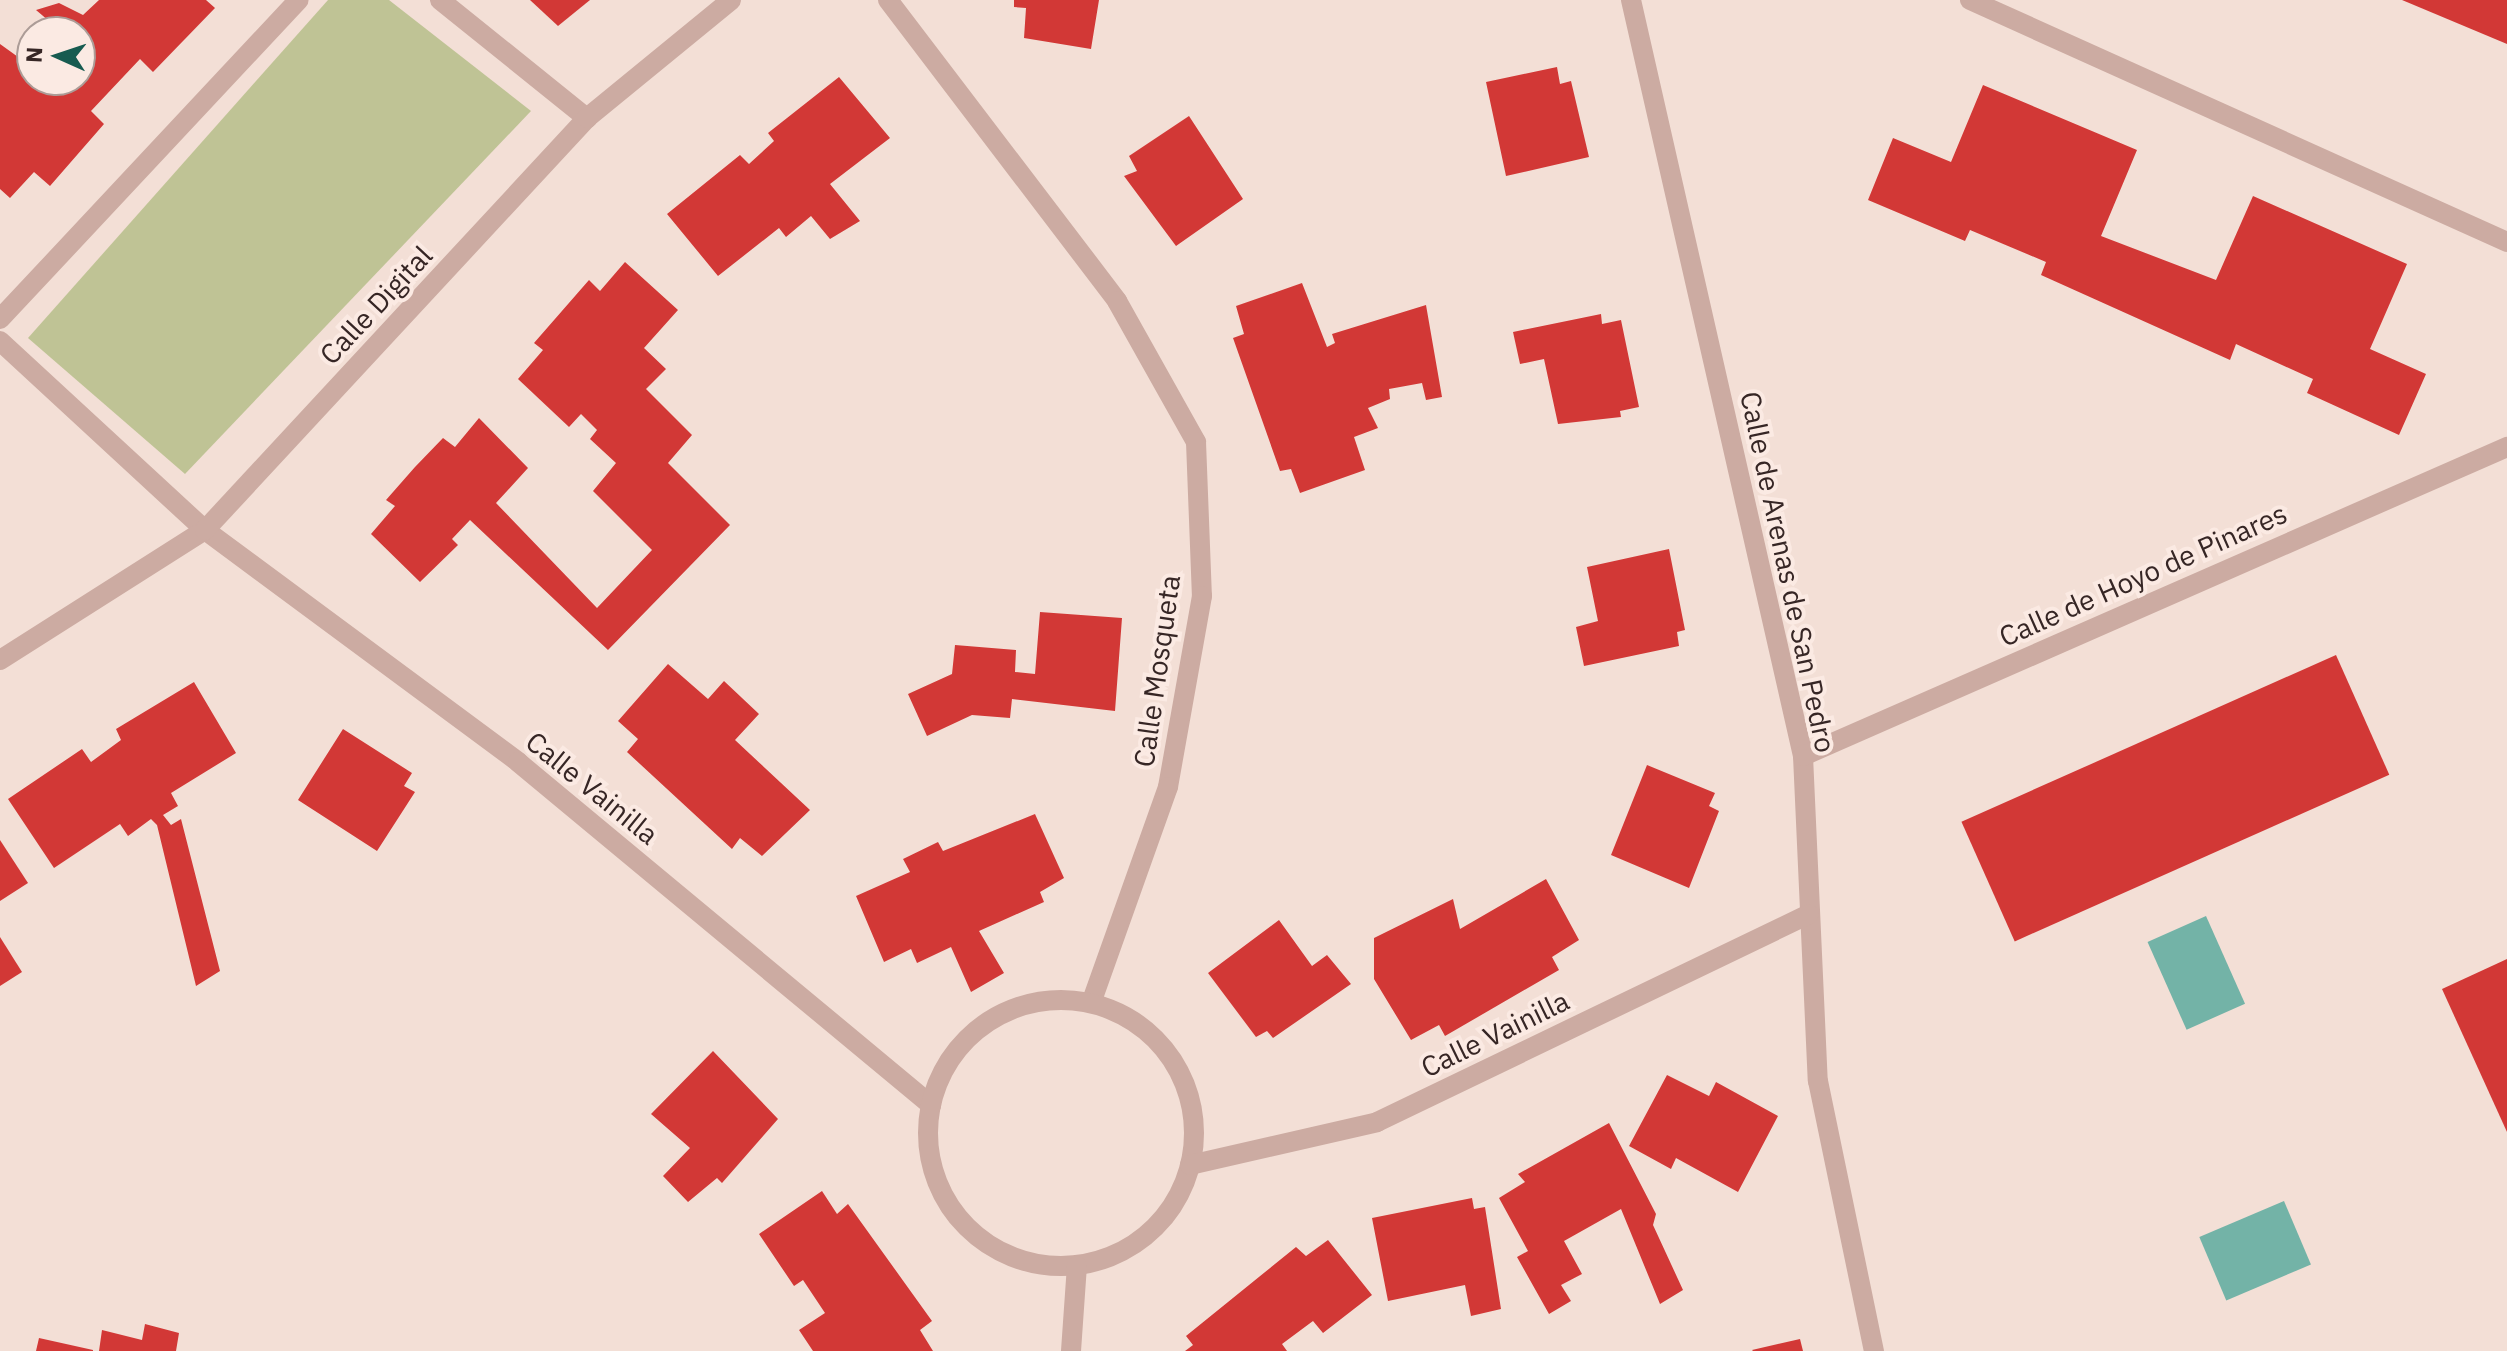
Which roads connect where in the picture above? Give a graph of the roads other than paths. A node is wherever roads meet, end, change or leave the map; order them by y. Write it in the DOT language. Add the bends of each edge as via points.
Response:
graph roads {
  1 [pos="298,0"];
  2 [pos="440,0"];
  3 [pos="731,0"];
  4 [pos="888,0"];
  5 [pos="1631,0"];
  6 [pos="1970,0"];
  7 [pos="587,118"];
  8 [pos="2507,242"];
  9 [pos="0,319"];
  10 [pos="0,341"];
  11 [pos="2507,447"];
  12 [pos="205,530"];
  13 [pos="0,660"];
  14 [pos="1803,756"];
  15 [pos="1809,914"];
  16 [pos="1091,1003"];
  17 [pos="931,1105"];
  18 [pos="1190,1165"];
  19 [pos="1077,1266"];
  20 [pos="1071,1351"];
  21 [pos="1874,1351"];
  1 -- 9 [label="street"];
  2 -- 7 [label="street"];
  3 -- 7 [label="street, Calle Digital"];
  4 -- 16 [label="street, Calle Mosqueta" via="1117,301 1196,442 1202,596 1171,772"];
  5 -- 14 [label="street, Calle de Arenas de San Pedro"];
  6 -- 8 [label="street"];
  7 -- 12 [label="street, Calle Digital"];
  10 -- 12 [label="street"];
  11 -- 14 [label="street, Calle de Hoyo de Pinares"];
  12 -- 13 [label="street, Calle Digital"];
  12 -- 17 [label="street, Calle Vainilla" via="518,762"];
  14 -- 15 [label="street, Calle de Arenas de San Pedro"];
  15 -- 18 [label="street, Calle Vainilla" via="1377,1122"];
  15 -- 21 [label="street, Calle de Arenas de San Pedro" via="1818,1081"];
  16 -- 17 [label="street" via="1049,1000 1007,1009 972,1033 945,1065"];
  16 -- 18 [label="street" via="1131,1018 1162,1046 1184,1082 1194,1123"];
  17 -- 19 [label="street" via="928,1147 940,1188 963,1224 997,1250 1037,1265"];
  18 -- 19 [label="street" via="1150,1233 1116,1255"];
  19 -- 20 [label="street"];
}
